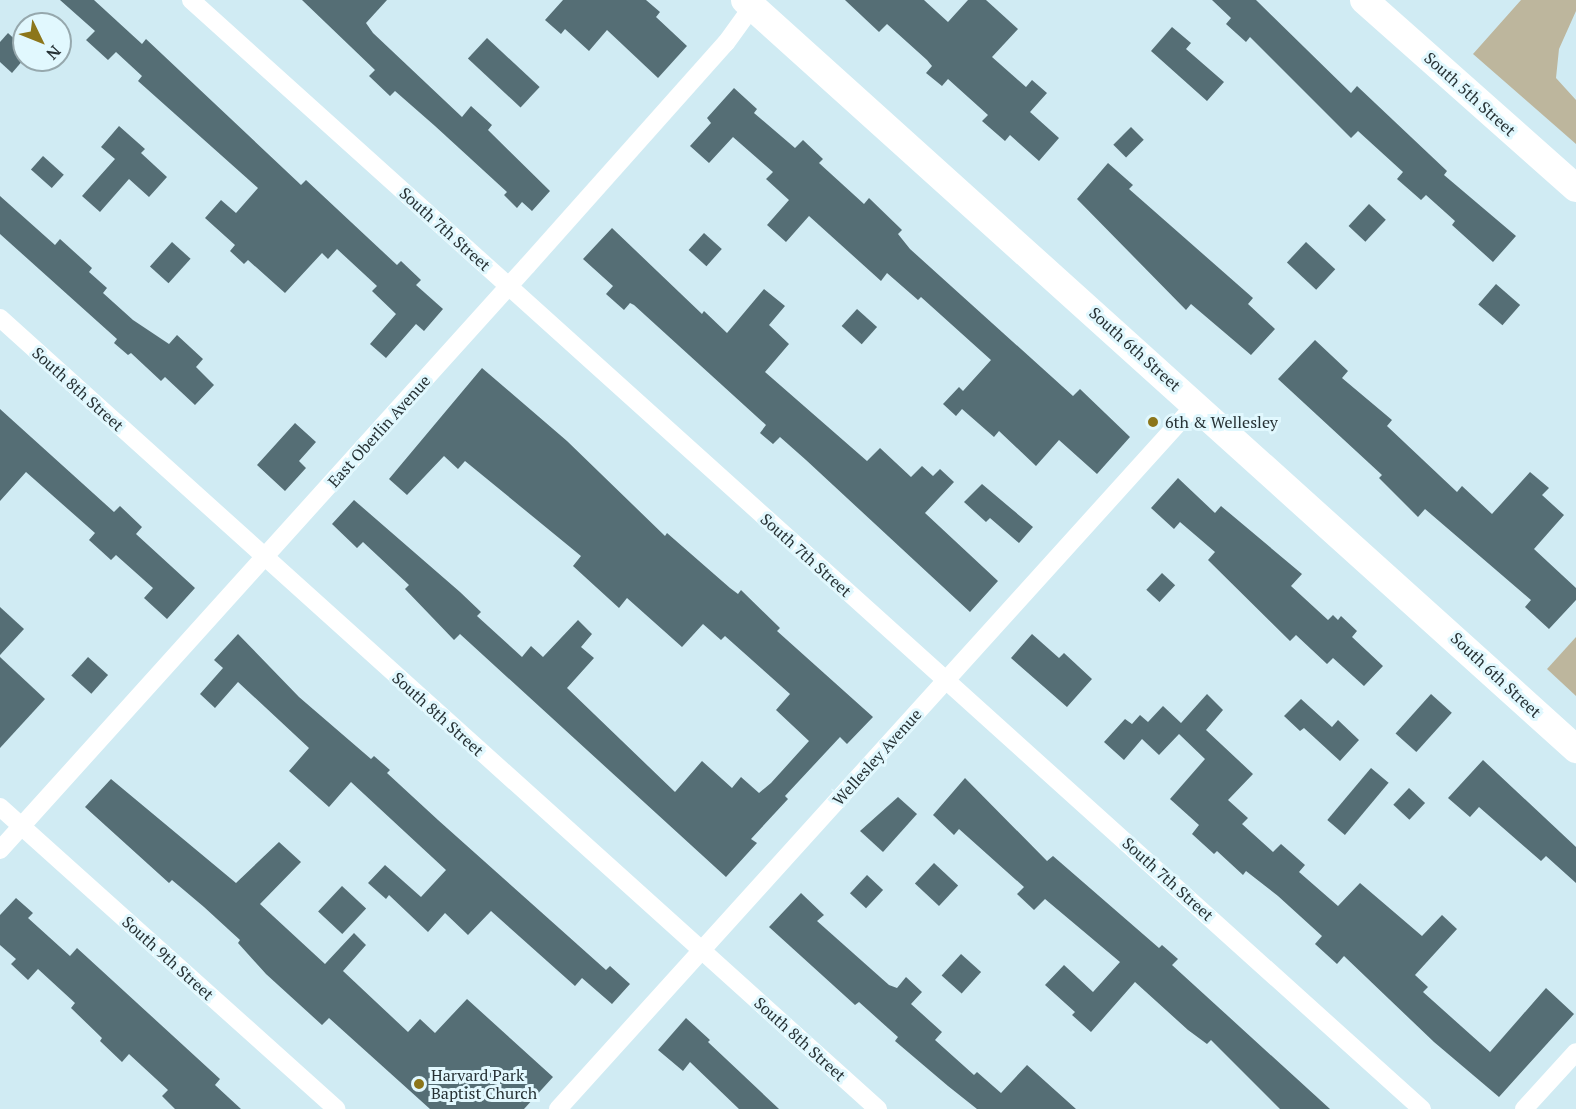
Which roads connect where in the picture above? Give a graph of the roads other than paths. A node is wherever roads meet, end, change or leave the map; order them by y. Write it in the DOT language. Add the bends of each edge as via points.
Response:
graph roads {
  1 [pos="191,0"];
  2 [pos="1364,0"];
  3 [pos="751,2"];
  4 [pos="1576,188"];
  5 [pos="509,286"];
  6 [pos="0,318"];
  7 [pos="1196,404"];
  8 [pos="264,557"];
  9 [pos="946,681"];
  10 [pos="1576,749"];
  11 [pos="0,807"];
  12 [pos="21,826"];
  13 [pos="0,850"];
  14 [pos="702,951"];
  15 [pos="1576,1052"];
  16 [pos="336,1109"];
  17 [pos="558,1109"];
  18 [pos="878,1109"];
  19 [pos="1422,1109"];
  20 [pos="1524,1109"];
  1 -- 5 [label="street, South 7th Street"];
  2 -- 4 [label="main road, South 5th Street"];
  3 -- 5 [label="street, East Oberlin Avenue" via="726,43"];
  3 -- 7 [label="main road, South 6th Street"];
  5 -- 8 [label="street, East Oberlin Avenue"];
  5 -- 9 [label="street, South 7th Street"];
  6 -- 8 [label="street, South 8th Street"];
  7 -- 9 [label="street, Wellesley Avenue"];
  7 -- 10 [label="main road, South 6th Street"];
  8 -- 12 [label="street, East Oberlin Avenue"];
  8 -- 14 [label="street, South 8th Street"];
  9 -- 14 [label="street, Wellesley Avenue"];
  9 -- 19 [label="street, South 7th Street"];
  11 -- 12 [label="street, South 9th Street"];
  12 -- 13 [label="street, East Oberlin Avenue"];
  12 -- 16 [label="street, South 9th Street"];
  14 -- 17 [label="street, Wellesley Avenue"];
  14 -- 18 [label="street, South 8th Street"];
  15 -- 20 [label="street"];
}
